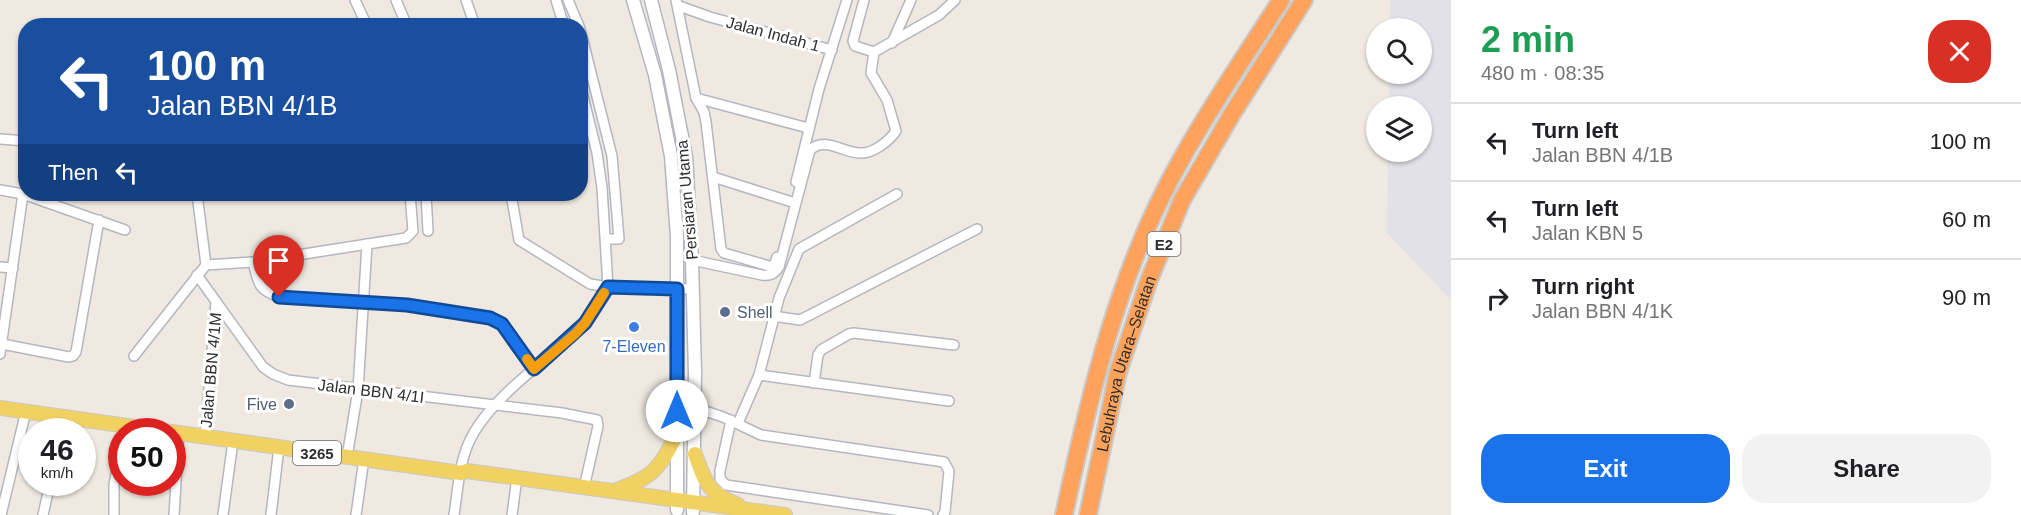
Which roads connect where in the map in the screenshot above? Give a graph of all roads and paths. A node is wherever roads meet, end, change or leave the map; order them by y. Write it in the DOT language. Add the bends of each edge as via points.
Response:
graph roads {
  1 [pos="355,0"];
  2 [pos="407,0"];
  3 [pos="466,0"];
  4 [pos="556,0"];
  5 [pos="568,0"];
  6 [pos="633,0"];
  7 [pos="651,0"];
  8 [pos="847,0"];
  9 [pos="864,0"];
  10 [pos="911,0"];
  11 [pos="955,0"];
  12 [pos="1281,0"];
  13 [pos="1304,0"];
  14 [pos="397,3"];
  15 [pos="677,3"];
  16 [pos="363,18"];
  17 [pos="404,18"];
  18 [pos="472,18"];
  19 [pos="562,18"];
  20 [pos="576,18"];
  21 [pos="892,43"];
  22 [pos="832,50"];
  23 [pos="874,52"];
  24 [pos="588,59"];
  25 [pos="696,98"];
  26 [pos="588,114"];
  27 [pos="603,118"];
  28 [pos="590,122"];
  29 [pos="808,128"];
  30 [pos="0,139"];
  31 [pos="18,140"];
  32 [pos="713,177"];
  33 [pos="0,190"];
  34 [pos="18,193"];
  35 [pos="897,194"];
  36 [pos="22,201"];
  37 [pos="43,201"];
  38 [pos="198,201"];
  39 [pos="411,201"];
  40 [pos="426,201"];
  41 [pos="512,201"];
  42 [pos="792,202"];
  43 [pos="99,220"];
  44 [pos="977,229"];
  45 [pos="124,230"];
  46 [pos="428,231"];
  47 [pos="606,238"];
  48 [pos="367,244"];
  49 [pos="692,260"];
  50 [pos="253,262"];
  51 [pos="206,265"];
  52 [pos="0,267"];
  53 [pos="12,268"];
  54 [pos="197,275"];
  55 [pos="608,287"];
  56 [pos="677,289"];
  57 [pos="693,289"];
  58 [pos="216,302"];
  59 [pos="365,303"];
  60 [pos="773,316"];
  61 [pos="2,330"];
  62 [pos="2,344"];
  63 [pos="954,345"];
  64 [pos="0,354"];
  65 [pos="134,356"];
  66 [pos="534,369"];
  67 [pos="759,375"];
  68 [pos="814,382"];
  69 [pos="357,390"];
  70 [pos="949,401"];
  71 [pos="495,405"];
  72 [pos="0,408"];
  73 [pos="696,408"];
  74 [pos="26,411"];
  75 [pos="65,417"];
  76 [pos="734,422"];
  77 [pos="108,426"];
  78 [pos="186,434"];
  79 [pos="677,434"];
  80 [pos="205,437"];
  81 [pos="233,441"];
  82 [pos="279,447"];
  83 [pos="695,454"];
  84 [pos="347,457"];
  85 [pos="364,459"];
  86 [pos="460,473"];
  87 [pos="516,485"];
  88 [pos="584,488"];
  89 [pos="612,492"];
  90 [pos="47,496"];
  91 [pos="114,496"];
  92 [pos="174,496"];
  93 [pos="685,509"];
  94 [pos="752,511"];
  95 [pos="1,515"];
  96 [pos="42,515"];
  97 [pos="114,515"];
  98 [pos="174,515"];
  99 [pos="223,515"];
  100 [pos="271,515"];
  101 [pos="356,515"];
  102 [pos="454,515"];
  103 [pos="512,515"];
  104 [pos="717,515"];
  105 [pos="785,515"];
  106 [pos="928,515"];
  107 [pos="943,515"];
  108 [pos="1064,515"];
  109 [pos="1088,515"];
  1 -- 16 [label="street"];
  2 -- 14 [label="street"];
  3 -- 18 [label="street"];
  4 -- 19 [label="street"];
  5 -- 20 [label="street"];
  6 -- 56 [label="main road, Persiaran Utama" via="655,75 671,156"];
  7 -- 49 [label="main road, Persiaran Utama" via="686,157"];
  8 -- 22 [label="street"];
  9 -- 23 [label="street" via="853,41 859,49"];
  10 -- 21 [label="street"];
  11 -- 21 [label="street" via="939,15"];
  12 -- 108 [label="highway, Lebuhraya Utara–Selatan / E2" via="1181,159 1151,220 1099,363"];
  13 -- 109 [label="highway, Lebuhraya Utara–Selatan / E2" via="1182,200 1149,280 1118,372"];
  14 -- 17 [label="street"];
  15 -- 22 [label="street, Jalan Indah 1" via="710,17"];
  15 -- 25 [label="street"];
  21 -- 23 [label="street"];
  22 -- 29 [label="street"];
  23 -- 49 [label="street" via="871,73 887,99 896,131 878,148 861,154 823,144 810,150 775,272 762,276"];
  24 -- 27 [label="street"];
  25 -- 29 [label="street"];
  25 -- 32 [label="street" via="704,112"];
  26 -- 28 [label="street"];
  27 -- 28 [label="street"];
  27 -- 47 [label="street" via="612,156 619,238"];
  28 -- 47 [label="street"];
  29 -- 42 [label="street"];
  30 -- 31 [label="street"];
  32 -- 42 [label="street"];
  32 -- 42 [label="street" via="724,253 774,266"];
  33 -- 34 [label="street"];
  35 -- 60 [label="street" via="799,249"];
  36 -- 53 [label="street"];
  37 -- 43 [label="street"];
  38 -- 51 [label="street"];
  39 -- 48 [label="street" via="413,231 406,238"];
  40 -- 46 [label="street"];
  41 -- 55 [label="street" via="519,240 590,284"];
  43 -- 45 [label="street"];
  43 -- 62 [label="street" via="74,356"];
  44 -- 60 [label="street" via="800,320"];
  47 -- 55 [label="street"];
  48 -- 50 [label="street"];
  48 -- 59 [label="street"];
  49 -- 57 [label="main road, Persiaran Utama"];
  50 -- 51 [label="street"];
  50 -- 59 [label="street" via="265,292 279,297"];
  51 -- 54 [label="street"];
  52 -- 53 [label="street"];
  53 -- 61 [label="street"];
  54 -- 58 [label="street, Jalan BBN 4/1I"];
  54 -- 65 [label="street"];
  55 -- 56 [label="street"];
  55 -- 66 [label="street" via="585,323"];
  56 -- 57 [label="street"];
  56 -- 79 [label="main road, Persiaran Utama"];
  57 -- 73 [label="main road, Persiaran Utama"];
  58 -- 69 [label="street, Jalan BBN 4/1I" via="263,367 273,374 288,380"];
  58 -- 80 [label="street, Jalan BBN 4/1M"];
  59 -- 66 [label="street" via="407,305 490,318 502,324"];
  59 -- 69 [label="street"];
  60 -- 67 [label="street"];
  61 -- 62 [label="street"];
  62 -- 64 [label="street"];
  63 -- 68 [label="street" via="849,334 821,350"];
  66 -- 71 [label="street"];
  67 -- 68 [label="street"];
  67 -- 76 [label="street"];
  68 -- 70 [label="street"];
  69 -- 71 [label="street, Jalan BBN 4/1I"];
  69 -- 84 [label="street"];
  71 -- 86 [label="street" via="471,438"];
  71 -- 88 [label="street, Jalan BBN 4/1I" via="597,420"];
  72 -- 74 [label="main road, 3265"];
  73 -- 76 [label="street"];
  73 -- 83 [label="main road, Persiaran Utama"];
  74 -- 75 [label="main road, 3265"];
  74 -- 95 [label="street"];
  75 -- 77 [label="main road, 3265"];
  76 -- 106 [label="street" via="720,471 720,479 726,485"];
  76 -- 107 [label="street" via="761,435 944,462 949,471"];
  78 -- 80 [label="main road, 3265"];
  79 -- 89 [label="main road" via="662,464 647,477"];
  79 -- 93 [label="main road, Persiaran Utama"];
  80 -- 81 [label="main road, 3265"];
  81 -- 82 [label="main road, 3265"];
  81 -- 99 [label="street"];
  82 -- 84 [label="main road, 3265"];
  82 -- 100 [label="street"];
  83 -- 93 [label="main road, Persiaran Utama"];
  83 -- 94 [label="main road" via="712,492"];
  84 -- 85 [label="main road, 3265"];
  85 -- 86 [label="main road, 3265"];
  85 -- 101 [label="street"];
  86 -- 87 [label="main road, 3265"];
  86 -- 88 [label="main road, 3265"];
  86 -- 102 [label="street"];
  87 -- 93 [label="main road, 3265"];
  87 -- 103 [label="street"];
  88 -- 89 [label="main road, 3265"];
  89 -- 93 [label="main road, 3265"];
  90 -- 96 [label="street"];
  91 -- 97 [label="street"];
  92 -- 98 [label="street"];
  93 -- 94 [label="main road, 3265"];
  93 -- 104 [label="main road, 3265"];
  94 -- 105 [label="main road, 3265"];
}
